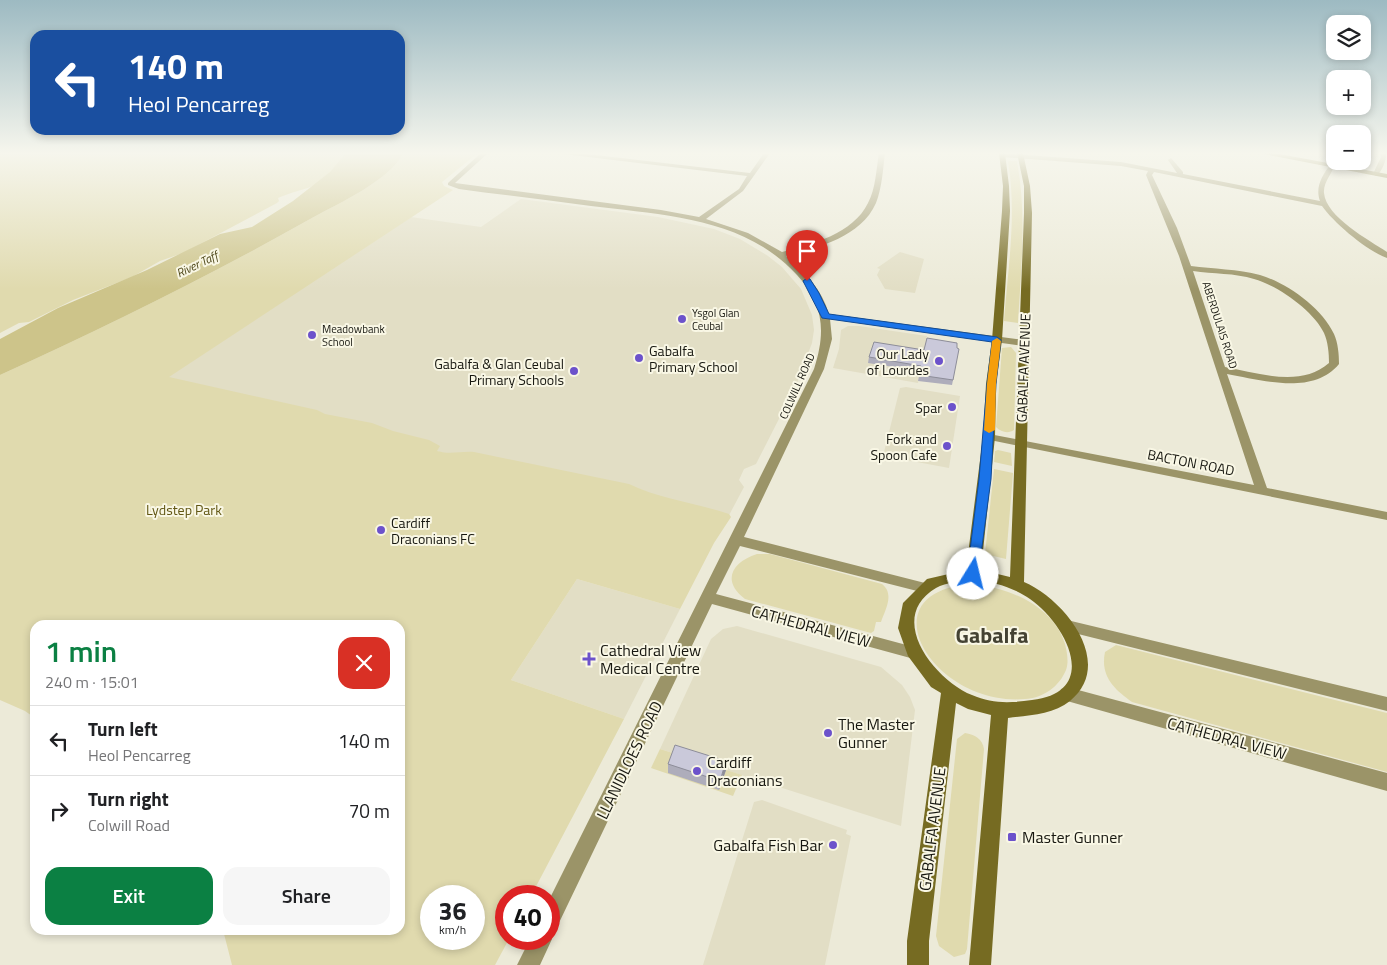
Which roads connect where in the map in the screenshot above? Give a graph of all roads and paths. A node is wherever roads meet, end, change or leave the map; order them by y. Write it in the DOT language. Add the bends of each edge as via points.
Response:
graph roads {
  1 [pos="545,198"];
  2 [pos="731,198"];
  3 [pos="873,198"];
  4 [pos="1006,198"];
  5 [pos="1027,198"];
  6 [pos="1161,198"];
  7 [pos="1295,198"];
  8 [pos="1322,198"];
  9 [pos="1325,204"];
  10 [pos="698,221"];
  11 [pos="780,255"];
  12 [pos="1387,256"];
  13 [pos="1188,268"];
  14 [pos="825,316"];
  15 [pos="997,340"];
  16 [pos="1023,343"];
  17 [pos="1221,370"];
  18 [pos="989,437"];
  19 [pos="1020,443"];
  20 [pos="1262,491"];
  21 [pos="1387,516"];
  22 [pos="736,540"];
  23 [pos="973,574"];
  24 [pos="1017,584"];
  25 [pos="924,588"];
  26 [pos="709,598"];
  27 [pos="1067,626"];
  28 [pos="914,654"];
  29 [pos="949,693"];
  30 [pos="1067,694"];
  31 [pos="1387,704"];
  32 [pos="1001,710"];
  33 [pos="1387,782"];
  34 [pos="560,900"];
  35 [pos="536,950"];
  36 [pos="528,965"];
  37 [pos="918,965"];
  38 [pos="980,965"];
  1 -- 10 [label="street, COLWILL ROAD"];
  2 -- 10 [label="street"];
  3 -- 11 [label="street" via="862,218 844,232"];
  4 -- 15 [label="street, GABALFA AVENUE"];
  5 -- 16 [label="street, GABALFA AVENUE"];
  6 -- 13 [label="street, ABERDULAIS ROAD"];
  7 -- 9 [label="street"];
  8 -- 9 [label="street"];
  9 -- 12 [label="street" via="1348,228"];
  10 -- 11 [label="street, COLWILL ROAD" via="739,232"];
  11 -- 14 [label="street, COLWILL ROAD" via="807,281"];
  13 -- 17 [label="street, ABERDULAIS ROAD"];
  13 -- 17 [label="street" via="1266,280 1299,301 1327,329 1332,340 1334,364 1328,371 1304,380"];
  14 -- 15 [label="street"];
  14 -- 22 [label="street, COLWILL ROAD" via="826,345 819,369"];
  15 -- 16 [label="street"];
  15 -- 18 [label="street, GABALFA AVENUE"];
  16 -- 19 [label="street, GABALFA AVENUE"];
  17 -- 20 [label="street, ABERDULAIS ROAD"];
  18 -- 19 [label="street, BACTON ROAD"];
  18 -- 23 [label="street, GABALFA AVENUE"];
  19 -- 20 [label="street, BACTON ROAD"];
  19 -- 24 [label="street, GABALFA AVENUE"];
  20 -- 21 [label="street, BACTON ROAD"];
  22 -- 25 [label="street"];
  22 -- 26 [label="street, COLWILL ROAD"];
  23 -- 24 [label="street"];
  23 -- 25 [label="street" via="947,578"];
  24 -- 27 [label="street" via="1054,610"];
  25 -- 28 [label="street" via="908,606 905,621"];
  26 -- 28 [label="street, CATHEDRAL VIEW"];
  26 -- 34 [label="street, LLANIDLOES ROAD"];
  27 -- 30 [label="street" via="1078,645 1080,664 1077,682"];
  27 -- 31 [label="street"];
  28 -- 29 [label="street" via="932,679"];
  29 -- 32 [label="street" via="969,703"];
  29 -- 37 [label="street, GABALFA AVENUE" via="918,941"];
  30 -- 32 [label="street" via="1039,708"];
  30 -- 33 [label="street, CATHEDRAL VIEW"];
  32 -- 38 [label="street"];
  35 -- 36 [label="street"];
}
